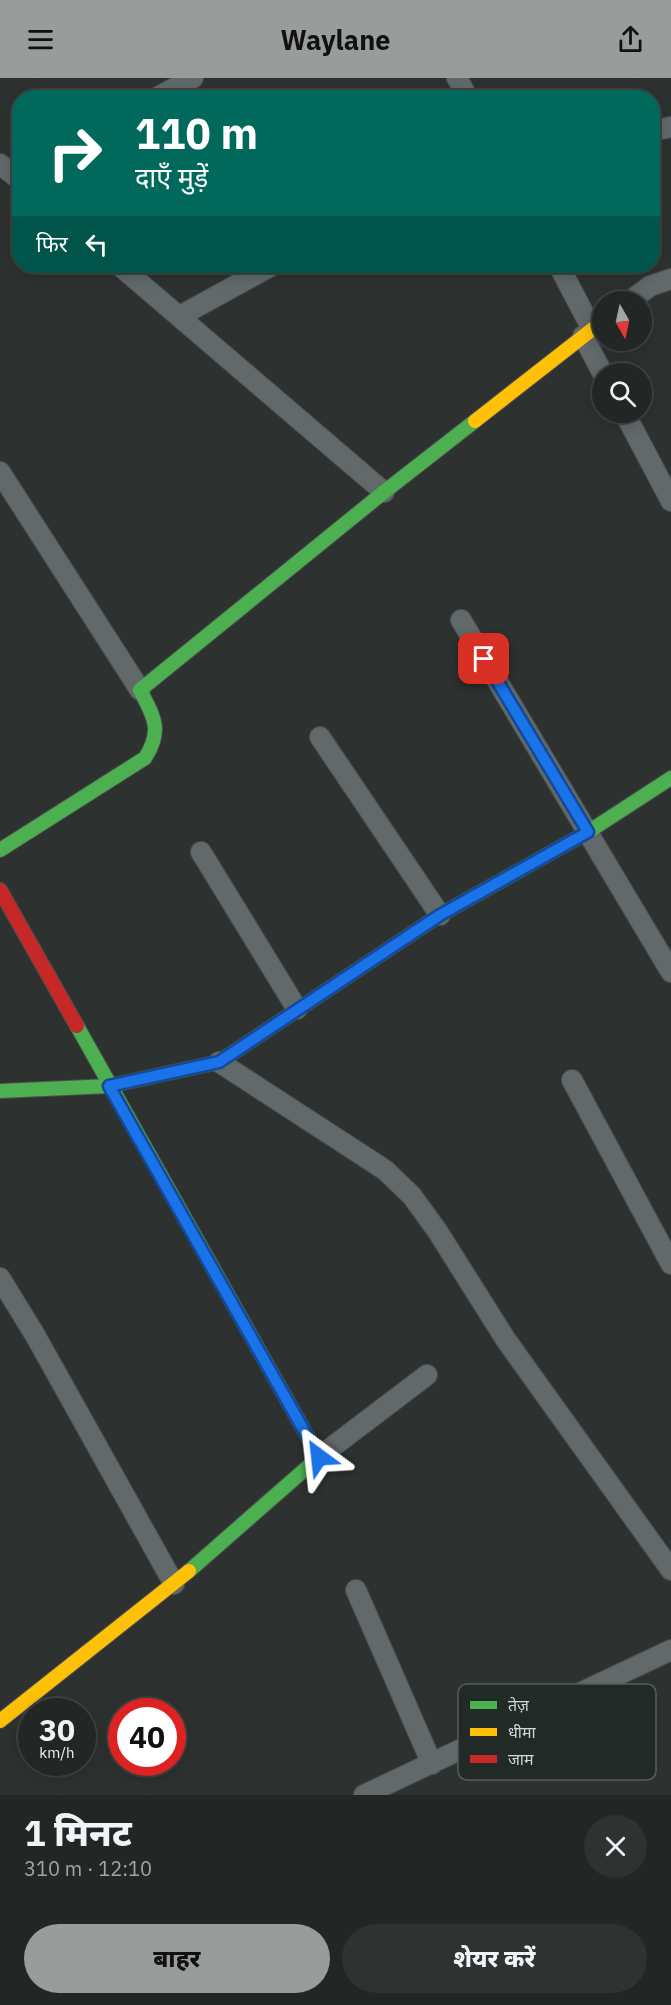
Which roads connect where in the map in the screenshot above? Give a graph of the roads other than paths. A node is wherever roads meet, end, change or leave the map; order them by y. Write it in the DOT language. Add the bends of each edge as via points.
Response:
graph roads {
  1 [pos="193,78"];
  2 [pos="171,90"];
  3 [pos="128,273"];
  4 [pos="258,273"];
  5 [pos="563,273"];
  6 [pos="671,279"];
  7 [pos="643,291"];
  8 [pos="180,316"];
  9 [pos="592,327"];
  10 [pos="592,330"];
  11 [pos="630,423"];
  12 [pos="0,472"];
  13 [pos="384,492"];
  14 [pos="671,501"];
  15 [pos="461,620"];
  16 [pos="140,690"];
  17 [pos="320,737"];
  18 [pos="671,778"];
  19 [pos="588,832"];
  20 [pos="0,850"];
  21 [pos="201,852"];
  22 [pos="0,890"];
  23 [pos="440,915"];
  24 [pos="671,972"];
  25 [pos="297,1009"];
  26 [pos="219,1062"];
  27 [pos="572,1080"];
  28 [pos="109,1086"];
  29 [pos="0,1091"];
  30 [pos="671,1264"];
  31 [pos="0,1278"];
  32 [pos="427,1375"];
  33 [pos="319,1457"];
  34 [pos="671,1570"];
  35 [pos="174,1584"];
  36 [pos="356,1590"];
  37 [pos="671,1650"];
  38 [pos="600,1684"];
  39 [pos="2,1715"];
  40 [pos="458,1752"];
  41 [pos="432,1764"];
  42 [pos="364,1795"];
  1 -- 2 [label="street"];
  3 -- 8 [label="street"];
  4 -- 8 [label="street"];
  5 -- 9 [label="street"];
  6 -- 7 [label="street"];
  8 -- 13 [label="street"];
  10 -- 13 [label="street"];
  11 -- 14 [label="street"];
  12 -- 16 [label="street"];
  13 -- 16 [label="street"];
  15 -- 19 [label="street"];
  16 -- 20 [label="street" via="157,732 156,744 145,758"];
  17 -- 23 [label="street"];
  18 -- 19 [label="street"];
  19 -- 23 [label="street"];
  19 -- 24 [label="street"];
  21 -- 25 [label="street"];
  22 -- 28 [label="street"];
  23 -- 25 [label="street"];
  25 -- 26 [label="street"];
  26 -- 28 [label="street"];
  26 -- 34 [label="street" via="385,1170 412,1196 506,1340"];
  27 -- 30 [label="street"];
  28 -- 29 [label="street"];
  28 -- 33 [label="street"];
  31 -- 35 [label="street"];
  32 -- 33 [label="street"];
  33 -- 35 [label="street"];
  35 -- 39 [label="street"];
  36 -- 41 [label="street"];
  37 -- 38 [label="street"];
  40 -- 41 [label="street"];
  41 -- 42 [label="street"];
}
